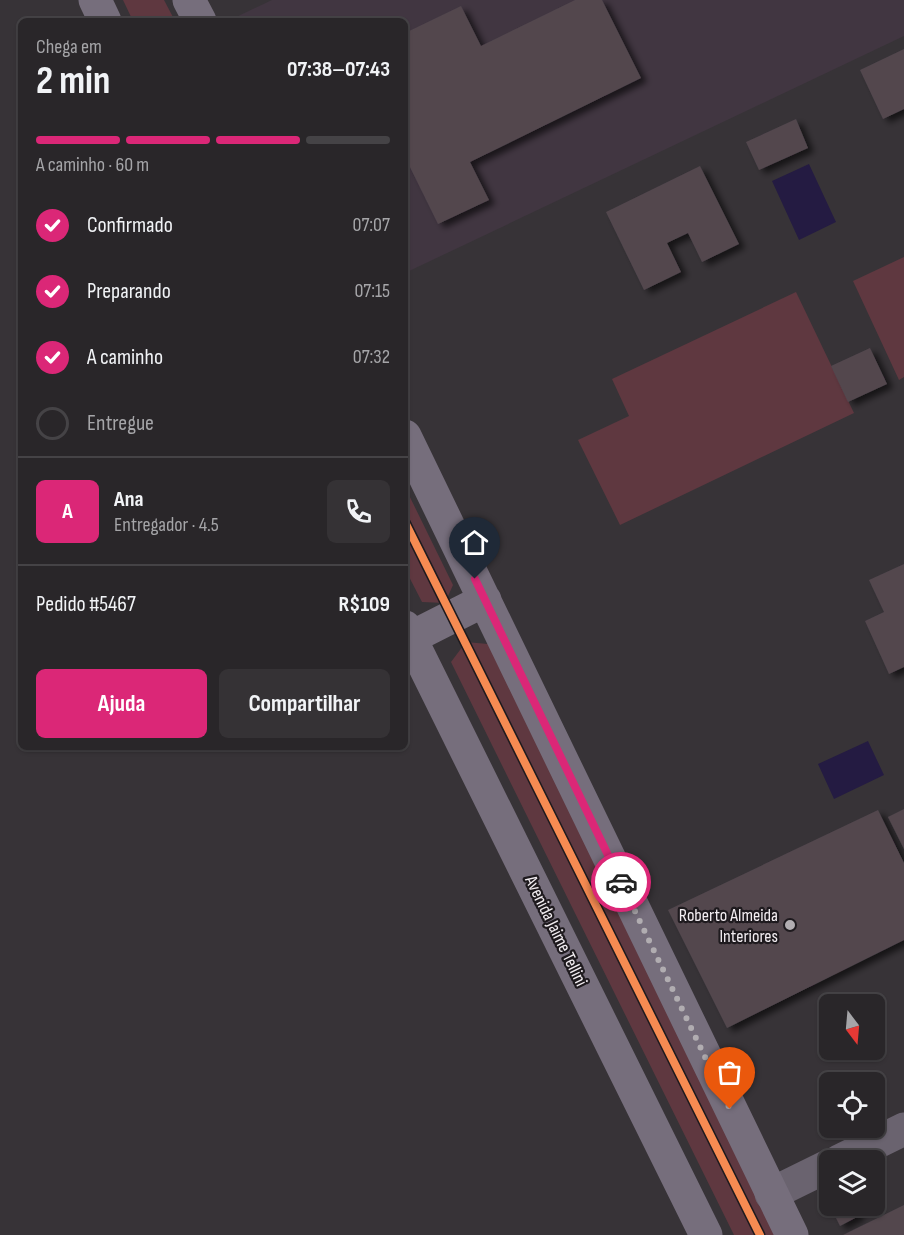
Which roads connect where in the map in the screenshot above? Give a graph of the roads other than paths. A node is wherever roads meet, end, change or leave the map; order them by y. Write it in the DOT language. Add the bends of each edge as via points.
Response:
graph roads {
  1 [pos="95,0"];
  2 [pos="189,0"];
  3 [pos="104,18"];
  4 [pos="198,18"];
  5 [pos="408,442"];
  6 [pos="485,600"];
  7 [pos="408,633"];
  8 [pos="904,1128"];
  9 [pos="860,1150"];
  10 [pos="819,1171"];
  11 [pos="771,1194"];
  12 [pos="706,1235"];
  13 [pos="792,1235"];
  1 -- 3 [label="main road"];
  2 -- 4 [label="main road"];
  5 -- 6 [label="main road"];
  6 -- 7 [label="main road"];
  6 -- 11 [label="main road"];
  7 -- 12 [label="main road, Avenida Jaime Tellini"];
  8 -- 9 [label="street"];
  10 -- 11 [label="street"];
  11 -- 13 [label="main road"];
}
